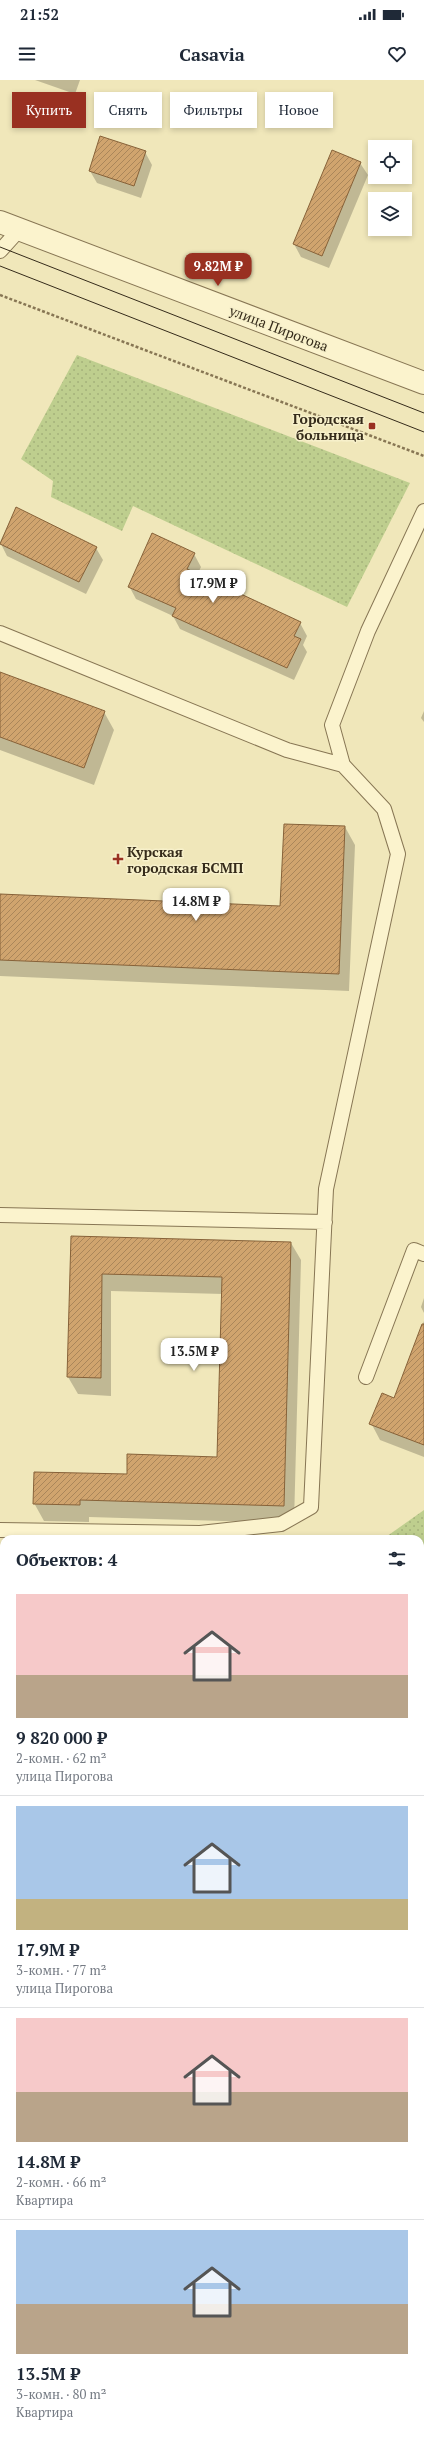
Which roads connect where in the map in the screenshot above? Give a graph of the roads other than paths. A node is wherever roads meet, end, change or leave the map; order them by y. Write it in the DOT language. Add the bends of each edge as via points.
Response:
graph roads {
  1 [pos="10,226"];
  2 [pos="0,251"];
  3 [pos="424,383"];
  4 [pos="424,511"];
  5 [pos="0,633"];
  6 [pos="344,765"];
  7 [pos="0,1215"];
  8 [pos="325,1222"];
  9 [pos="424,1254"];
  10 [pos="366,1377"];
  11 [pos="0,1530"];
  1 -- 2 [label="lane"];
  1 -- 3 [label="street, улица Пирогова"];
  4 -- 6 [label="lane" via="368,631 332,725"];
  5 -- 6 [label="lane" via="287,750"];
  6 -- 8 [label="lane" via="384,810 398,854 326,1189"];
  7 -- 8 [label="lane"];
  8 -- 11 [label="lane" via="311,1507 281,1524 200,1533"];
  9 -- 10 [label="lane" via="414,1250"];
}
